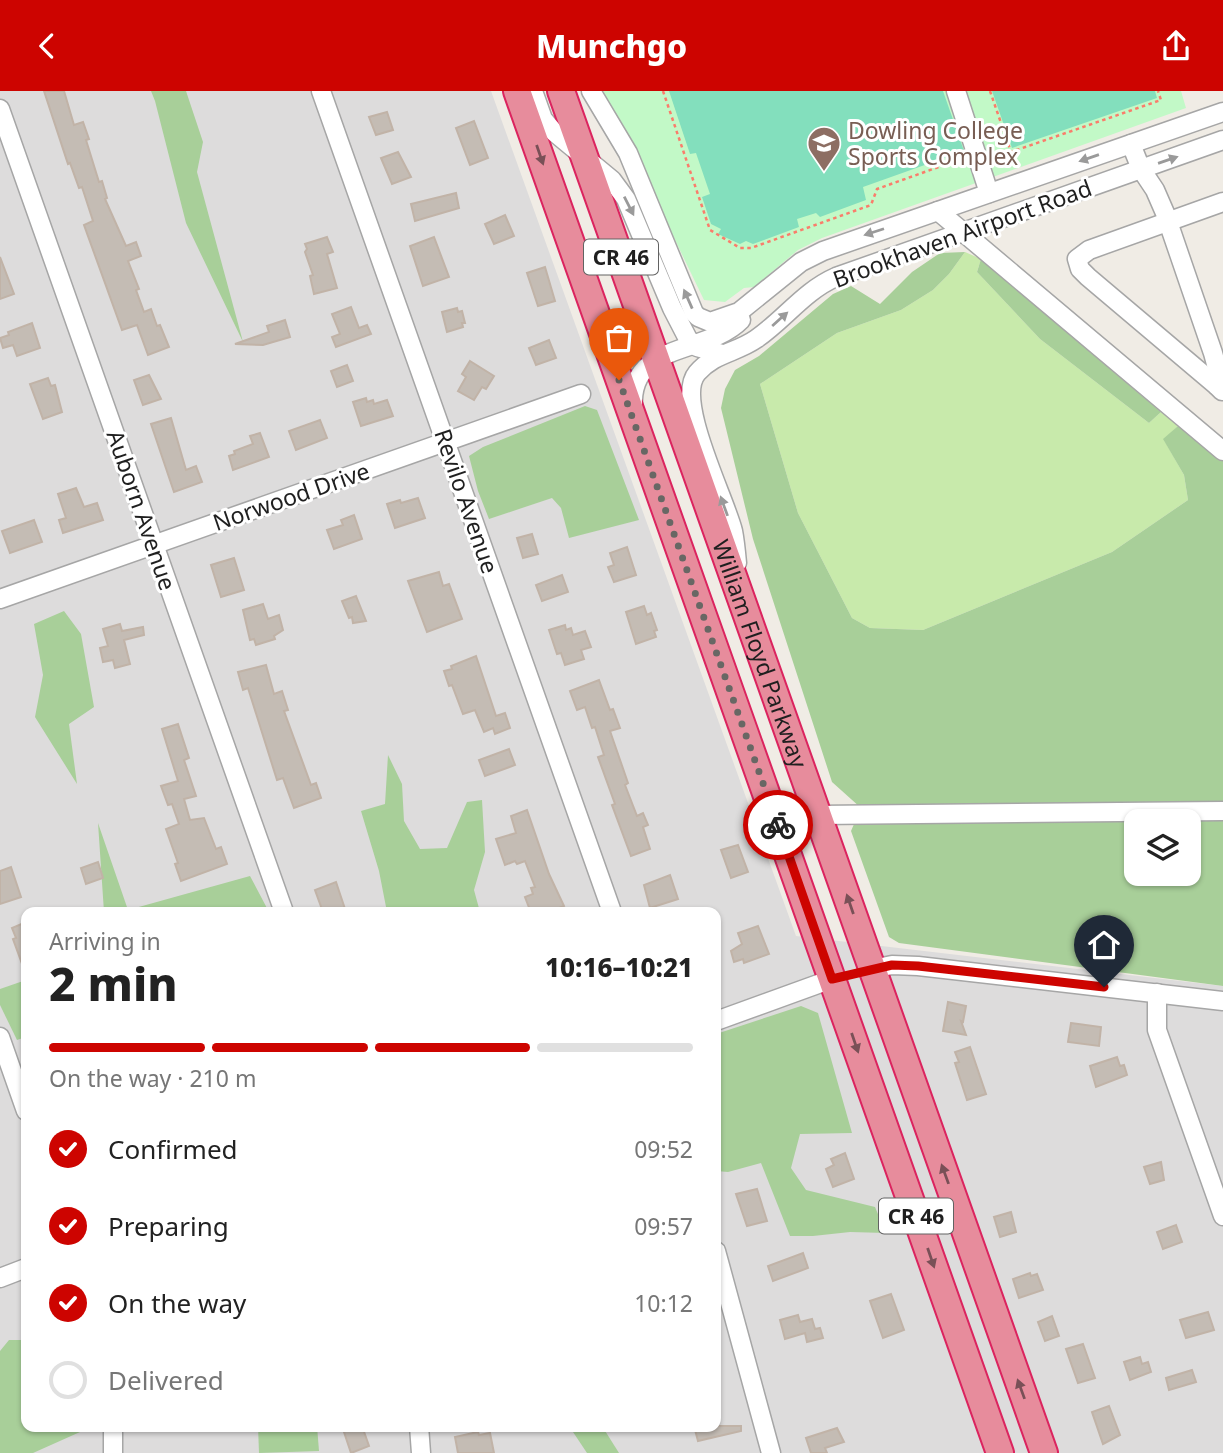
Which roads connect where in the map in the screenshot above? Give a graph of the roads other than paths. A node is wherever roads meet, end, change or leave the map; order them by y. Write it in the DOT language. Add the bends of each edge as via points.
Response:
graph roads {
  1 [pos="321,91"];
  2 [pos="517,91"];
  3 [pos="533,91"];
  4 [pos="561,91"];
  5 [pos="591,91"];
  6 [pos="956,91"];
  7 [pos="0,109"];
  8 [pos="1223,111"];
  9 [pos="1223,140"];
  10 [pos="1131,144"];
  11 [pos="584,156"];
  12 [pos="1141,169"];
  13 [pos="989,193"];
  14 [pos="1223,202"];
  15 [pos="938,211"];
  16 [pos="1168,222"];
  17 [pos="963,232"];
  18 [pos="780,280"];
  19 [pos="694,344"];
  20 [pos="722,354"];
  21 [pos="657,359"];
  22 [pos="1220,389"];
  23 [pos="581,394"];
  24 [pos="634,422"];
  25 [pos="446,442"];
  26 [pos="1223,451"];
  27 [pos="153,545"];
  28 [pos="741,596"];
  29 [pos="0,599"];
  30 [pos="1223,811"];
  31 [pos="818,815"];
  32 [pos="282,907"];
  33 [pos="610,907"];
  34 [pos="872,969"];
  35 [pos="832,979"];
  36 [pos="1157,993"];
  37 [pos="1223,1001"];
  38 [pos="721,1019"];
  39 [pos="0,1037"];
  40 [pos="21,1097"];
  41 [pos="1223,1216"];
  42 [pos="721,1269"];
  43 [pos="21,1270"];
  44 [pos="0,1278"];
  45 [pos="113,1432"];
  46 [pos="419,1432"];
  47 [pos="113,1453"];
  48 [pos="421,1453"];
  49 [pos="771,1453"];
  50 [pos="1000,1453"];
  51 [pos="1044,1453"];
  1 -- 25 [label="street, Revilo Avenue"];
  2 -- 24 [label="highway, William Floyd Parkway / CR 46, one-way"];
  3 -- 11 [label="street" via="542,119"];
  4 -- 11 [label="highway, William Floyd Parkway / CR 46"];
  18 -- 5 [label="street, one-way" via="739,312 716,322 698,317 628,153"];
  6 -- 13 [label="street"];
  7 -- 27 [label="street, Auborn Avenue"];
  8 -- 10 [label="street, Brookhaven Airport Road"];
  12 -- 9 [label="street, Brookhaven Airport Road, one-way"];
  10 -- 12 [label="street"];
  10 -- 13 [label="street, Brookhaven Airport Road, one-way"];
  11 -- 19 [label="street, one-way" via="626,199 672,308"];
  11 -- 21 [label="highway, William Floyd Parkway / CR 46"];
  12 -- 16 [label="street"];
  12 -- 17 [label="street, Brookhaven Airport Road"];
  13 -- 15 [label="street, Brookhaven Airport Road"];
  14 -- 16 [label="street"];
  15 -- 17 [label="street"];
  15 -- 18 [label="street, Brookhaven Airport Road, one-way" via="823,251"];
  16 -- 22 [label="street" via="1213,353"];
  16 -- 22 [label="street" via="1089,250 1080,255 1077,264"];
  20 -- 17 [label="street, Brookhaven Airport Road, one-way" via="757,339 817,285"];
  17 -- 26 [label="street"];
  18 -- 19 [label="street" via="737,324"];
  19 -- 20 [label="street"];
  19 -- 21 [label="street"];
  28 -- 20 [label="street, Brookhaven Airport Road, one-way" via="733,530 692,416 694,375"];
  21 -- 24 [label="street" via="643,369 636,384"];
  21 -- 28 [label="highway, William Floyd Parkway / CR 46"];
  23 -- 25 [label="street, Norwood Drive"];
  24 -- 35 [label="highway, William Floyd Parkway / CR 46"];
  25 -- 27 [label="street, Norwood Drive"];
  25 -- 33 [label="street, Revilo Avenue"];
  27 -- 29 [label="street, Norwood Drive"];
  27 -- 32 [label="street, Auborn Avenue"];
  28 -- 31 [label="highway, William Floyd Parkway / CR 46"];
  30 -- 31 [label="street"];
  34 -- 31 [label="highway, William Floyd Parkway / CR 46, one-way"];
  34 -- 35 [label="highway"];
  34 -- 36 [label="street" via="918,966"];
  51 -- 34 [label="highway, William Floyd Parkway / CR 46, one-way"];
  35 -- 38 [label="street"];
  35 -- 50 [label="highway, William Floyd Parkway / CR 46, one-way"];
  36 -- 37 [label="street"];
  36 -- 41 [label="street" via="1157,1030"];
  39 -- 40 [label="street"];
  42 -- 49 [label="street"];
  43 -- 44 [label="street"];
  45 -- 47 [label="street"];
  46 -- 48 [label="street"];
}
